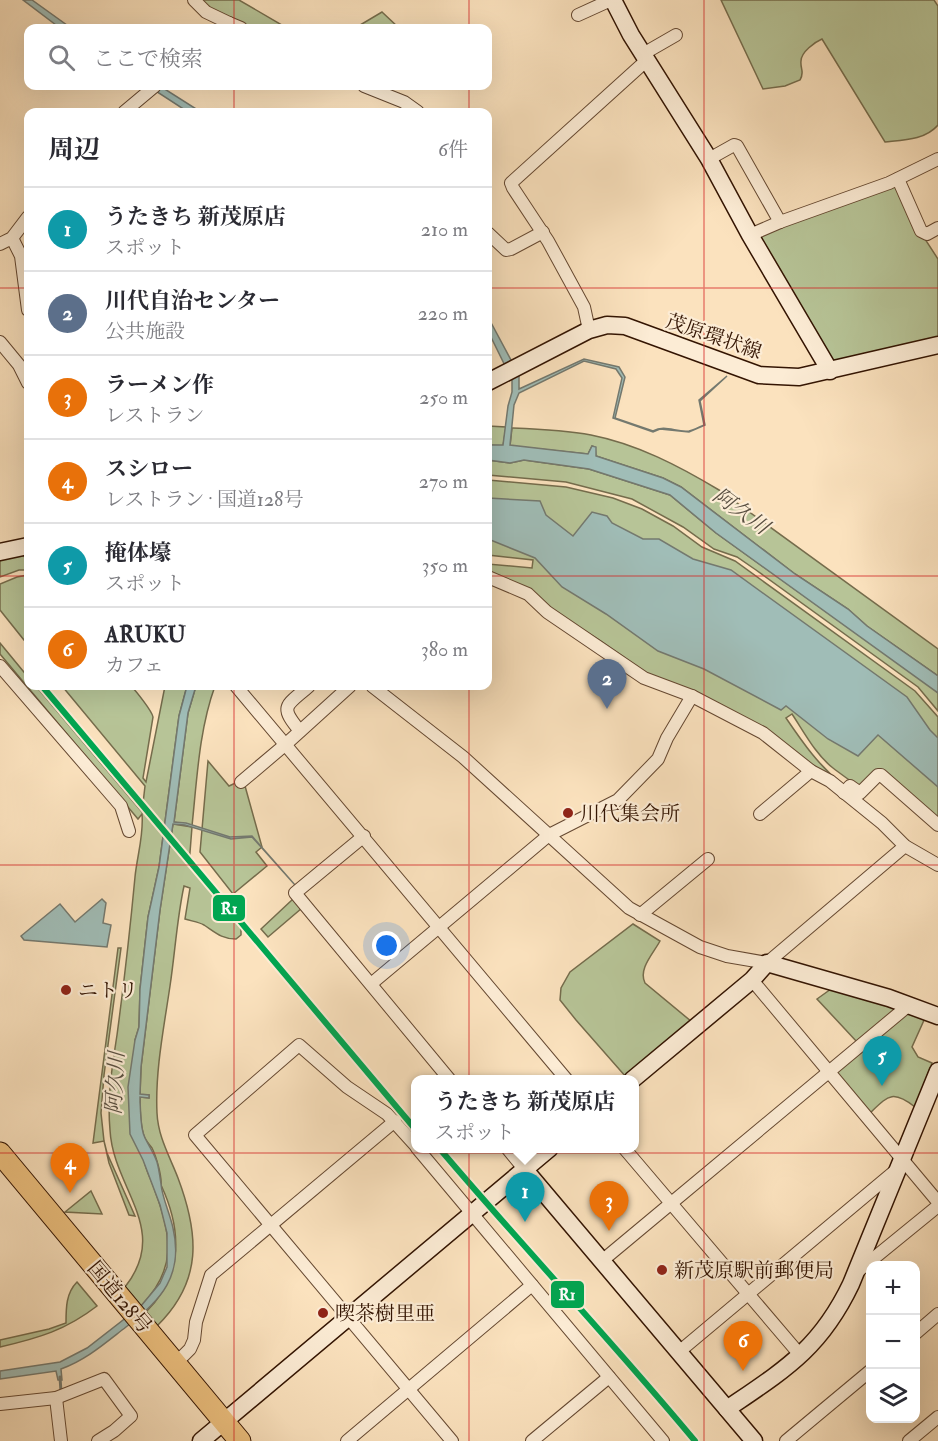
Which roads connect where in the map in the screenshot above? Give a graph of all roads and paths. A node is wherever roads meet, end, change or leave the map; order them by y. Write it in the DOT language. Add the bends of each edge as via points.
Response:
graph roads {
  1 [pos="194,0"];
  2 [pos="612,0"];
  3 [pos="578,15"];
  4 [pos="223,24"];
  5 [pos="676,35"];
  6 [pos="645,57"];
  7 [pos="151,90"];
  8 [pos="374,90"];
  9 [pos="129,108"];
  10 [pos="412,108"];
  11 [pos="709,159"];
  12 [pos="938,159"];
  13 [pos="898,179"];
  14 [pos="24,222"];
  15 [pos="780,222"];
  16 [pos="938,228"];
  17 [pos="543,232"];
  18 [pos="750,236"];
  19 [pos="12,237"];
  20 [pos="492,237"];
  21 [pos="0,244"];
  22 [pos="24,279"];
  23 [pos="589,330"];
  24 [pos="0,342"];
  25 [pos="938,345"];
  26 [pos="830,371"];
  27 [pos="24,375"];
  28 [pos="492,379"];
  29 [pos="24,547"];
  30 [pos="0,552"];
  31 [pos="492,579"];
  32 [pos="2,671"];
  33 [pos="239,690"];
  34 [pos="305,690"];
  35 [pos="346,690"];
  36 [pos="377,690"];
  37 [pos="693,696"];
  38 [pos="300,731"];
  39 [pos="286,744"];
  40 [pos="811,771"];
  41 [pos="241,782"];
  42 [pos="844,793"];
  43 [pos="760,813"];
  44 [pos="938,825"];
  45 [pos="129,831"];
  46 [pos="549,835"];
  47 [pos="364,836"];
  48 [pos="905,846"];
  49 [pos="708,859"];
  50 [pos="936,861"];
  51 [pos="640,915"];
  52 [pos="439,927"];
  53 [pos="767,963"];
  54 [pos="752,980"];
  55 [pos="372,984"];
  56 [pos="909,1005"];
  57 [pos="938,1016"];
  58 [pos="828,1071"];
  59 [pos="938,1071"];
  60 [pos="446,1075"];
  61 [pos="563,1075"];
  62 [pos="638,1075"];
  63 [pos="395,1121"];
  64 [pos="411,1142"];
  65 [pos="0,1153"];
  66 [pos="420,1153"];
  67 [pos="510,1153"];
  68 [pos="545,1153"];
  69 [pos="627,1153"];
  70 [pos="900,1164"];
  71 [pos="525,1170"];
  72 [pos="0,1172"];
  73 [pos="671,1203"];
  74 [pos="938,1204"];
  75 [pos="471,1214"];
  76 [pos="271,1225"];
  77 [pos="603,1260"];
  78 [pos="856,1273"];
  79 [pos="532,1285"];
  80 [pos="748,1294"];
  81 [pos="113,1299"];
  82 [pos="938,1314"];
  83 [pos="348,1317"];
  84 [pos="920,1329"];
  85 [pos="680,1351"];
  86 [pos="183,1356"];
  87 [pos="801,1356"];
  88 [pos="866,1374"];
  89 [pos="609,1377"];
  90 [pos="408,1389"];
  91 [pos="56,1398"];
  92 [pos="0,1404"];
  93 [pos="727,1409"];
  94 [pos="938,1417"];
  95 [pos="216,1433"];
  96 [pos="61,1441"];
  97 [pos="98,1441"];
  98 [pos="240,1441"];
  99 [pos="347,1441"];
  100 [pos="452,1441"];
  101 [pos="532,1441"];
  102 [pos="663,1441"];
  103 [pos="754,1441"];
  104 [pos="786,1441"];
  105 [pos="909,1441"];
  1 -- 4 [label="street"];
  2 -- 3 [label="street"];
  2 -- 6 [label="street"];
  5 -- 6 [label="street"];
  6 -- 11 [label="street"];
  6 -- 17 [label="street" via="511,183"];
  7 -- 9 [label="street"];
  8 -- 10 [label="street"];
  11 -- 15 [label="street" via="737,146"];
  11 -- 18 [label="street"];
  12 -- 13 [label="street"];
  13 -- 15 [label="street"];
  13 -- 16 [label="street" via="921,231 927,234"];
  14 -- 19 [label="street"];
  15 -- 18 [label="street"];
  17 -- 20 [label="street" via="511,249"];
  17 -- 23 [label="street" via="584,307"];
  18 -- 26 [label="street"];
  19 -- 21 [label="street"];
  19 -- 22 [label="street" via="21,256"];
  23 -- 26 [label="street, 茂原環状線" via="624,326 759,375 799,377"];
  23 -- 28 [label="street, 茂原環状線"];
  24 -- 27 [label="street"];
  25 -- 26 [label="street, 茂原環状線"];
  29 -- 30 [label="street"];
  31 -- 37 [label="street" via="528,594 547,612 644,678"];
  32 -- 45 [label="street" via="121,806"];
  33 -- 39 [label="street"];
  34 -- 38 [label="street" via="286,711"];
  35 -- 38 [label="street"];
  36 -- 46 [label="street" via="463,757"];
  37 -- 40 [label="street" via="763,733"];
  37 -- 46 [label="street" via="658,759 632,788 618,800"];
  38 -- 39 [label="street"];
  39 -- 41 [label="street"];
  39 -- 47 [label="street"];
  40 -- 42 [label="street"];
  40 -- 43 [label="street"];
  42 -- 44 [label="street" via="850,786 860,793 881,775"];
  42 -- 48 [label="street"];
  46 -- 51 [label="street"];
  46 -- 52 [label="street"];
  47 -- 52 [label="street"];
  47 -- 55 [label="street" via="294,893"];
  48 -- 50 [label="street"];
  48 -- 53 [label="street"];
  49 -- 51 [label="street"];
  51 -- 53 [label="street" via="700,947"];
  52 -- 55 [label="street"];
  52 -- 61 [label="street"];
  53 -- 54 [label="street"];
  53 -- 56 [label="street"];
  54 -- 58 [label="street"];
  54 -- 62 [label="street"];
  55 -- 60 [label="street"];
  56 -- 57 [label="street"];
  56 -- 58 [label="street"];
  58 -- 70 [label="street"];
  58 -- 73 [label="street"];
  59 -- 70 [label="street"];
  63 -- 64 [label="street"];
  63 -- 76 [label="street"];
  63 -- 76 [label="street" via="299,1045 195,1134"];
  65 -- 81 [label="highway, 国道128号"];
  66 -- 75 [label="street"];
  67 -- 71 [label="street"];
  68 -- 71 [label="street"];
  69 -- 73 [label="street"];
  70 -- 74 [label="street"];
  70 -- 78 [label="street"];
  70 -- 80 [label="street"];
  71 -- 75 [label="street"];
  71 -- 77 [label="street"];
  72 -- 81 [label="highway, 国道128号"];
  73 -- 77 [label="street"];
  73 -- 80 [label="street"];
  74 -- 78 [label="street"];
  75 -- 79 [label="street"];
  75 -- 83 [label="street"];
  76 -- 83 [label="street"];
  76 -- 86 [label="street" via="208,1278 194,1340"];
  77 -- 85 [label="street"];
  78 -- 87 [label="street" via="835,1315"];
  79 -- 89 [label="street"];
  79 -- 90 [label="street"];
  80 -- 85 [label="street"];
  80 -- 87 [label="street"];
  81 -- 95 [label="highway, 国道128号"];
  82 -- 84 [label="street"];
  83 -- 90 [label="street"];
  83 -- 95 [label="street"];
  85 -- 93 [label="street"];
  87 -- 93 [label="street"];
  88 -- 104 [label="street"];
  89 -- 101 [label="street"];
  89 -- 102 [label="street"];
  90 -- 99 [label="street"];
  90 -- 100 [label="street"];
  91 -- 92 [label="street"];
  91 -- 96 [label="street"];
  91 -- 97 [label="street" via="104,1378 131,1416"];
  93 -- 103 [label="street"];
  94 -- 105 [label="street"];
  95 -- 98 [label="highway, 国道128号"];
}
